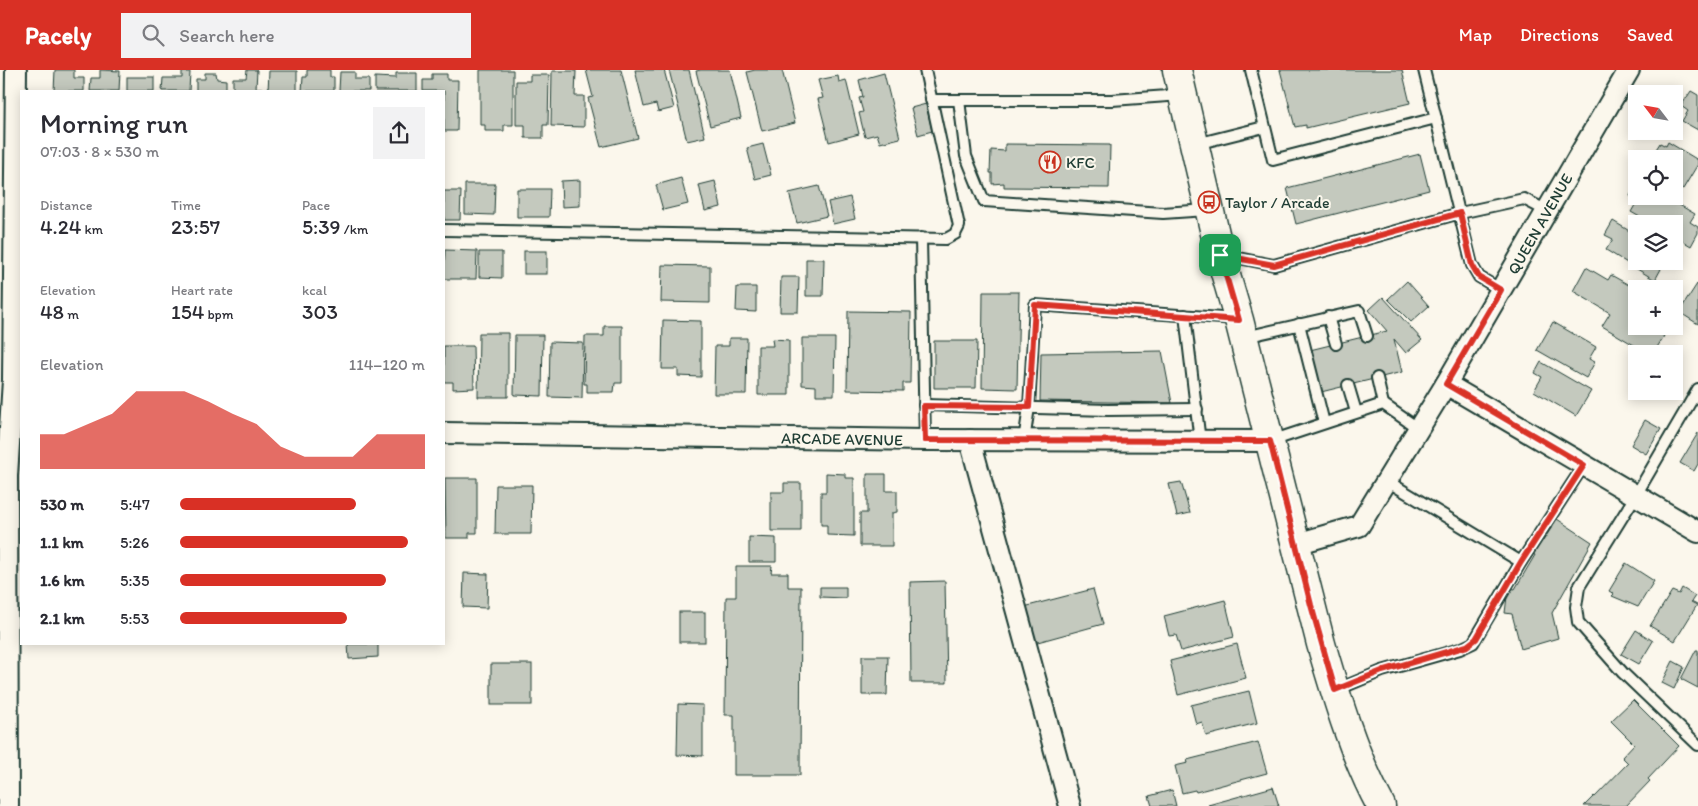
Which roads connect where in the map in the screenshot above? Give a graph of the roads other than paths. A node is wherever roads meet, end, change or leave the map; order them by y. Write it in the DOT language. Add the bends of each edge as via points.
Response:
graph roads {
  1 [pos="16,70"];
  2 [pos="925,70"];
  3 [pos="1251,70"];
  4 [pos="1424,70"];
  5 [pos="1630,70"];
  6 [pos="1180,83"];
  7 [pos="932,100"];
  8 [pos="959,100"];
  9 [pos="1436,118"];
  10 [pos="1264,127"];
  11 [pos="1195,144"];
  12 [pos="1211,210"];
  13 [pos="1547,211"];
  14 [pos="1460,213"];
  15 [pos="18,222"];
  16 [pos="445,230"];
  17 [pos="921,238"];
  18 [pos="1220,255"];
  19 [pos="1501,290"];
  20 [pos="1185,316"];
  21 [pos="1328,318"];
  22 [pos="1298,324"];
  23 [pos="1241,328"];
  24 [pos="1367,336"];
  25 [pos="1336,344"];
  26 [pos="1377,378"];
  27 [pos="1446,384"];
  28 [pos="1348,385"];
  29 [pos="1698,389"];
  30 [pos="1383,404"];
  31 [pos="924,406"];
  32 [pos="1029,407"];
  33 [pos="1198,409"];
  34 [pos="1356,412"];
  35 [pos="10,423"];
  36 [pos="1324,423"];
  37 [pos="1419,429"];
  38 [pos="445,433"];
  39 [pos="925,440"];
  40 [pos="970,440"];
  41 [pos="1024,440"];
  42 [pos="1270,441"];
  43 [pos="1200,442"];
  44 [pos="1584,465"];
  45 [pos="1387,481"];
  46 [pos="1636,495"];
  47 [pos="1698,532"];
  48 [pos="1296,544"];
  49 [pos="1521,562"];
  50 [pos="1335,690"];
  51 [pos="1698,745"];
  52 [pos="8,806"];
  53 [pos="1070,806"];
  54 [pos="1381,806"];
  1 -- 15 [label="street"];
  2 -- 7 [label="lane"];
  3 -- 10 [label="lane"];
  4 -- 9 [label="lane"];
  5 -- 13 [label="street, QUEEN AVENUE"];
  6 -- 8 [label="lane" via="1112,100"];
  6 -- 11 [label="main road"];
  7 -- 8 [label="lane"];
  7 -- 17 [label="lane" via="959,226 955,234 946,239"];
  8 -- 12 [label="lane" via="966,156 984,201 1163,213"];
  9 -- 10 [label="lane" via="1273,160"];
  9 -- 14 [label="lane"];
  10 -- 11 [label="lane"];
  11 -- 12 [label="main road"];
  12 -- 18 [label="main road"];
  13 -- 14 [label="lane" via="1524,199"];
  13 -- 19 [label="street, QUEEN AVENUE"];
  14 -- 18 [label="lane" via="1274,265"];
  14 -- 19 [label="lane" via="1472,265 1479,277"];
  15 -- 35 [label="street"];
  16 -- 17 [label="lane"];
  17 -- 31 [label="lane"];
  18 -- 23 [label="main road"];
  19 -- 27 [label="street, QUEEN AVENUE"];
  20 -- 23 [label="lane"];
  20 -- 32 [label="lane" via="1035,305"];
  20 -- 33 [label="lane"];
  21 -- 22 [label="lane"];
  21 -- 24 [label="lane" via="1358,311"];
  21 -- 25 [label="lane"];
  22 -- 23 [label="lane"];
  22 -- 36 [label="lane"];
  23 -- 42 [label="main road"];
  26 -- 30 [label="lane"];
  27 -- 37 [label="street, QUEEN AVENUE"];
  27 -- 44 [label="street"];
  28 -- 34 [label="lane"];
  29 -- 46 [label="lane"];
  30 -- 34 [label="lane"];
  30 -- 37 [label="lane"];
  31 -- 32 [label="lane"];
  31 -- 39 [label="lane"];
  32 -- 33 [label="lane"];
  32 -- 41 [label="lane"];
  33 -- 43 [label="lane"];
  34 -- 36 [label="lane"];
  35 -- 52 [label="street" via="7,476"];
  36 -- 42 [label="lane"];
  37 -- 45 [label="street, QUEEN AVENUE"];
  38 -- 39 [label="street, ARCADE AVENUE"];
  39 -- 40 [label="street, ARCADE AVENUE"];
  40 -- 41 [label="street, ARCADE AVENUE"];
  40 -- 53 [label="street"];
  41 -- 43 [label="street, ARCADE AVENUE"];
  42 -- 43 [label="street, ARCADE AVENUE"];
  42 -- 48 [label="main road"];
  44 -- 46 [label="street"];
  44 -- 49 [label="lane"];
  45 -- 48 [label="street, QUEEN AVENUE" via="1359,526"];
  45 -- 49 [label="lane"];
  46 -- 47 [label="street"];
  46 -- 51 [label="lane" via="1579,588 1578,622 1623,673"];
  48 -- 50 [label="main road"];
  49 -- 50 [label="lane" via="1473,643 1382,671"];
  50 -- 54 [label="main road"];
}
